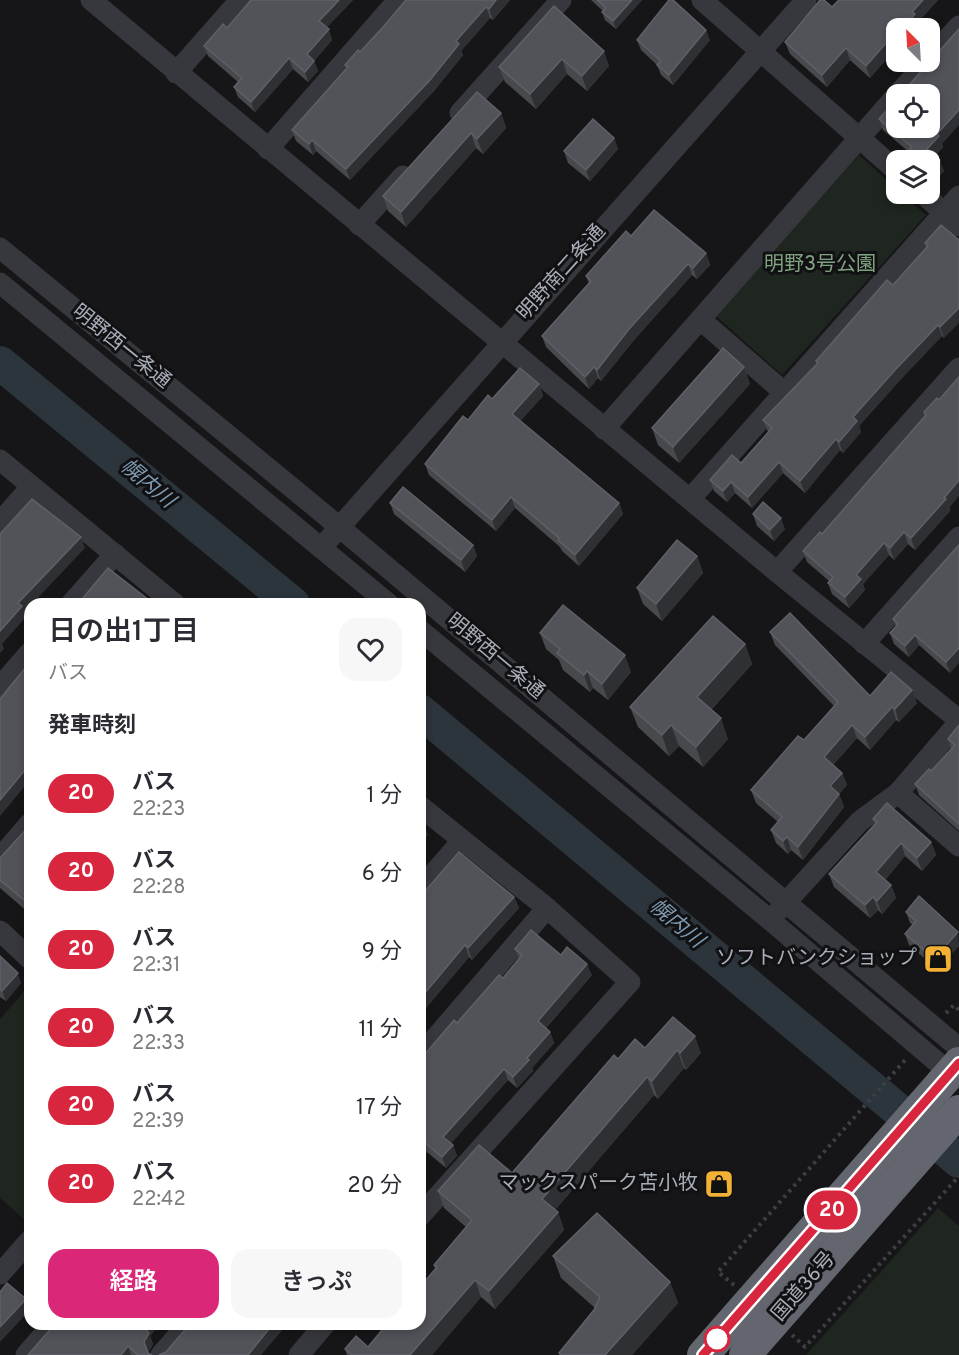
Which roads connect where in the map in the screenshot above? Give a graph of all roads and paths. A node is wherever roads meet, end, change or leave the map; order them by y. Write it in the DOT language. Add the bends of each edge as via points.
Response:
graph roads {
  1 [pos="91,0"];
  2 [pos="240,0"];
  3 [pos="398,0"];
  4 [pos="561,0"];
  5 [pos="702,0"];
  6 [pos="806,0"];
  7 [pos="959,26"];
  8 [pos="940,48"];
  9 [pos="760,52"];
  10 [pos="918,72"];
  11 [pos="176,73"];
  12 [pos="907,84"];
  13 [pos="886,107"];
  14 [pos="445,130"];
  15 [pos="859,137"];
  16 [pos="268,148"];
  17 [pos="886,161"];
  18 [pos="414,164"];
  19 [pos="959,196"];
  20 [pos="934,204"];
  21 [pos="952,220"];
  22 [pos="359,225"];
  23 [pos="0,248"];
  24 [pos="0,283"];
  25 [pos="701,320"];
  26 [pos="501,343"];
  27 [pos="959,368"];
  28 [pos="786,394"];
  29 [pos="604,429"];
  30 [pos="0,460"];
  31 [pos="31,487"];
  32 [pos="690,500"];
  33 [pos="0,522"];
  34 [pos="339,527"];
  35 [pos="959,537"];
  36 [pos="321,548"];
  37 [pos="115,554"];
  38 [pos="777,572"];
  39 [pos="76,598"];
  40 [pos="169,598"];
  41 [pos="382,598"];
  42 [pos="424,598"];
  43 [pos="426,600"];
  44 [pos="426,635"];
  45 [pos="864,644"];
  46 [pos="24,659"];
  47 [pos="0,687"];
  48 [pos="959,721"];
  49 [pos="898,792"];
  50 [pos="426,811"];
  51 [pos="24,830"];
  52 [pos="462,841"];
  53 [pos="959,846"];
  54 [pos="0,858"];
  55 [pos="426,882"];
  56 [pos="787,901"];
  57 [pos="548,908"];
  58 [pos="770,920"];
  59 [pos="0,931"];
  60 [pos="24,953"];
  61 [pos="426,1049"];
  62 [pos="899,1066"];
  63 [pos="953,1083"];
  64 [pos="850,1122"];
  65 [pos="895,1161"];
  66 [pos="959,1176"];
  67 [pos="937,1199"];
  68 [pos="426,1201"];
  69 [pos="24,1247"];
  70 [pos="0,1274"];
  71 [pos="48,1330"];
  72 [pos="183,1330"];
  73 [pos="320,1330"];
  74 [pos="303,1353"];
  75 [pos="26,1355"];
  76 [pos="161,1355"];
  77 [pos="703,1355"];
  78 [pos="745,1355"];
  1 -- 11 [label="street"];
  2 -- 11 [label="street"];
  3 -- 16 [label="street"];
  4 -- 14 [label="street"];
  5 -- 9 [label="street"];
  6 -- 9 [label="street, 明野南二条通"];
  7 -- 8 [label="street"];
  9 -- 15 [label="street"];
  9 -- 26 [label="street, 明野南二条通"];
  10 -- 12 [label="street"];
  11 -- 16 [label="street"];
  13 -- 15 [label="street"];
  15 -- 17 [label="street"];
  15 -- 25 [label="street"];
  16 -- 22 [label="street"];
  18 -- 22 [label="street"];
  19 -- 21 [label="street"];
  20 -- 21 [label="street"];
  21 -- 28 [label="street"];
  22 -- 26 [label="street"];
  23 -- 34 [label="street, 明野西一条通"];
  24 -- 36 [label="street, 明野西一条通"];
  25 -- 28 [label="street"];
  25 -- 29 [label="street"];
  26 -- 29 [label="street"];
  26 -- 34 [label="street, 明野南二条通"];
  27 -- 38 [label="street"];
  28 -- 32 [label="street"];
  29 -- 32 [label="street"];
  30 -- 31 [label="street"];
  31 -- 33 [label="street"];
  31 -- 37 [label="street"];
  32 -- 38 [label="street"];
  34 -- 36 [label="street, 明野南二条通"];
  34 -- 42 [label="street, 明野西一条通"];
  35 -- 45 [label="street"];
  36 -- 41 [label="street, 明野西一条通"];
  37 -- 39 [label="street"];
  37 -- 40 [label="street"];
  38 -- 45 [label="street"];
  43 -- 56 [label="street, 明野西一条通"];
  44 -- 58 [label="street, 明野西一条通"];
  45 -- 48 [label="street"];
  46 -- 47 [label="street"];
  48 -- 49 [label="street"];
  49 -- 53 [label="street"];
  49 -- 56 [label="street" via="860,821"];
  50 -- 52 [label="street"];
  51 -- 54 [label="street"];
  52 -- 55 [label="street"];
  52 -- 57 [label="street"];
  56 -- 58 [label="street"];
  56 -- 63 [label="street, 明野西一条通"];
  57 -- 61 [label="street"];
  57 -- 68 [label="street" via="630,982"];
  58 -- 63 [label="street, 明野西一条通"];
  59 -- 60 [label="street"];
  62 -- 64 [label="path"];
  63 -- 65 [label="highway, 国道36号"];
  65 -- 77 [label="highway, 国道36号"];
  65 -- 78 [label="highway, 国道36号"];
  66 -- 67 [label="path"];
  69 -- 70 [label="street"];
  71 -- 75 [label="street"];
  72 -- 76 [label="street"];
  73 -- 74 [label="street"];
}
